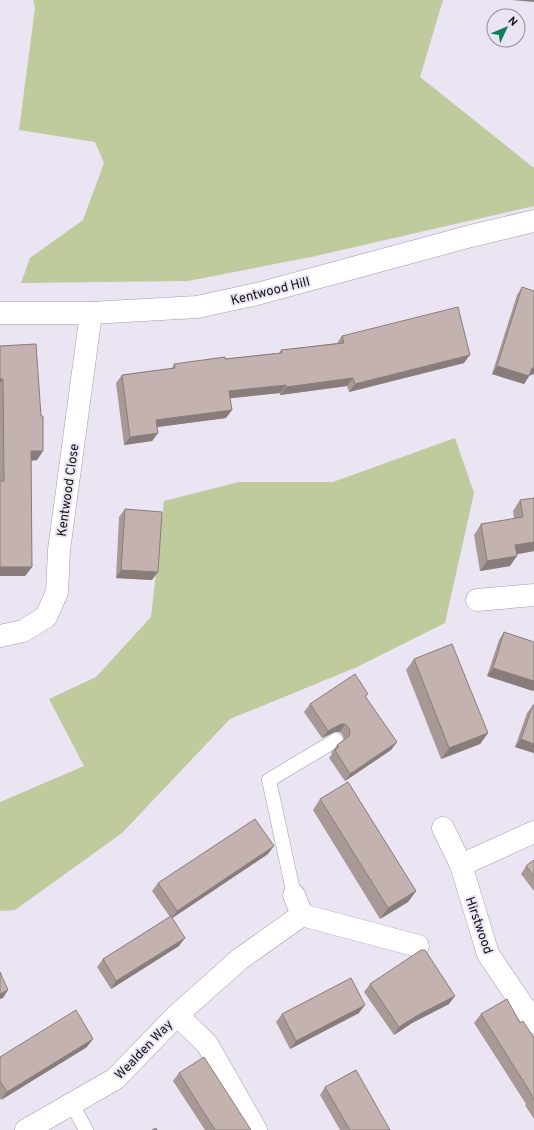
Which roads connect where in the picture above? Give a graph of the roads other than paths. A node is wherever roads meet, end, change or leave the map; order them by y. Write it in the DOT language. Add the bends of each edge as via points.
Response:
graph roads {
  1 [pos="534,221"];
  2 [pos="91,312"];
  3 [pos="0,314"];
  4 [pos="534,594"];
  5 [pos="477,600"];
  6 [pos="0,636"];
  7 [pos="336,740"];
  8 [pos="442,828"];
  9 [pos="534,832"];
  10 [pos="460,865"];
  11 [pos="294,895"];
  12 [pos="302,915"];
  13 [pos="418,946"];
  14 [pos="177,1015"];
  15 [pos="534,1022"];
  16 [pos="72,1104"];
  17 [pos="26,1130"];
  18 [pos="86,1130"];
  19 [pos="256,1130"];
  1 -- 2 [label="street, Kentwood Hill" via="264,292 197,307"];
  2 -- 3 [label="street, Kentwood Hill"];
  2 -- 6 [label="street, Kentwood Close" via="59,550 57,592 46,617 23,630"];
  4 -- 5 [label="street"];
  7 -- 11 [label="lane" via="269,780"];
  8 -- 10 [label="street, Hirstwood"];
  9 -- 10 [label="street"];
  10 -- 15 [label="street, Hirstwood" via="488,954"];
  11 -- 12 [label="street"];
  12 -- 13 [label="street"];
  12 -- 14 [label="street, Wealden Way" via="240,959"];
  14 -- 16 [label="street, Wealden Way" via="115,1079"];
  14 -- 19 [label="street, Wealden Way" via="206,1044"];
  16 -- 17 [label="street, Wealden Way"];
  16 -- 18 [label="lane"];
}
